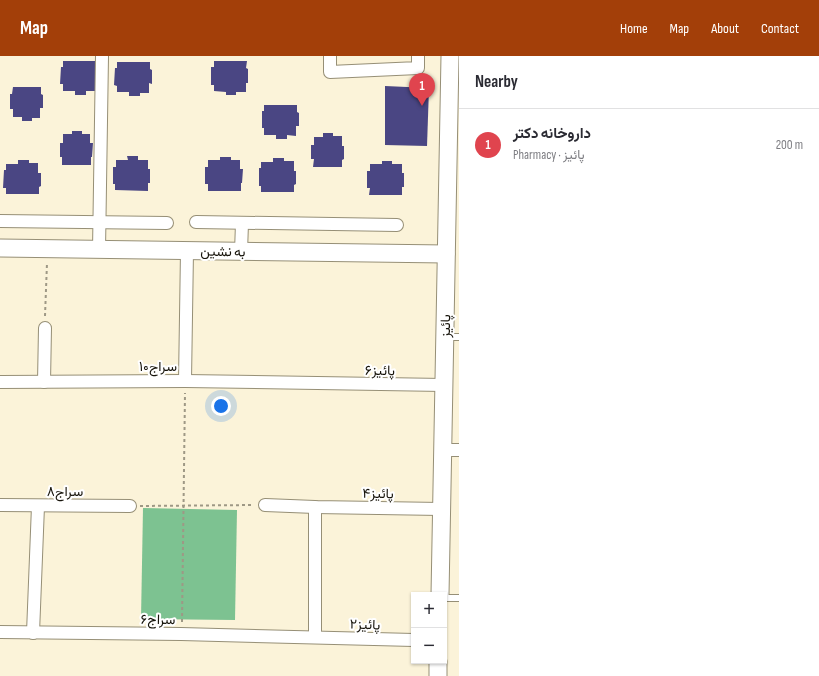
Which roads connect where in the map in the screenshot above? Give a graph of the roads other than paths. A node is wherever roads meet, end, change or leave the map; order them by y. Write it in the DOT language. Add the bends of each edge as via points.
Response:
graph roads {
  1 [pos="102,56"];
  2 [pos="330,56"];
  3 [pos="418,56"];
  4 [pos="450,56"];
  5 [pos="454,96"];
  6 [pos="0,221"];
  7 [pos="99,222"];
  8 [pos="196,222"];
  9 [pos="167,223"];
  10 [pos="242,223"];
  11 [pos="397,225"];
  12 [pos="0,248"];
  13 [pos="99,250"];
  14 [pos="186,251"];
  15 [pos="241,252"];
  16 [pos="446,254"];
  17 [pos="45,328"];
  18 [pos="452,337"];
  19 [pos="185,381"];
  20 [pos="0,382"];
  21 [pos="44,382"];
  22 [pos="316,384"];
  23 [pos="444,385"];
  24 [pos="451,450"];
  25 [pos="0,505"];
  26 [pos="265,505"];
  27 [pos="38,506"];
  28 [pos="130,506"];
  29 [pos="315,507"];
  30 [pos="441,509"];
  31 [pos="440,592"];
  32 [pos="447,598"];
  33 [pos="459,598"];
  34 [pos="0,632"];
  35 [pos="33,633"];
  36 [pos="315,637"];
  37 [pos="411,640"];
  38 [pos="438,664"];
  39 [pos="438,676"];
  1 -- 7 [label="street"];
  2 -- 3 [label="street" via="330,72 418,68"];
  4 -- 5 [label="street, پائیز"];
  5 -- 16 [label="street, پائیز"];
  6 -- 7 [label="street"];
  7 -- 9 [label="street"];
  7 -- 13 [label="street"];
  8 -- 10 [label="street"];
  10 -- 11 [label="street"];
  10 -- 15 [label="street"];
  12 -- 13 [label="street, به نشین"];
  13 -- 14 [label="street, به نشین"];
  14 -- 15 [label="street, به نشین"];
  14 -- 19 [label="street"];
  15 -- 16 [label="street, به نشین"];
  16 -- 18 [label="street, پائیز"];
  17 -- 21 [label="street"];
  18 -- 23 [label="street, پائیز"];
  19 -- 21 [label="street, سراج۱۰"];
  19 -- 22 [label="street, سراج۱۰"];
  20 -- 21 [label="street, سراج۱۰"];
  22 -- 23 [label="street, پائیز۶"];
  23 -- 24 [label="street, پائیز"];
  24 -- 30 [label="street, پائیز"];
  25 -- 27 [label="street, سراج۸"];
  26 -- 29 [label="street, پائیز۴"];
  27 -- 28 [label="street, سراج۸"];
  27 -- 35 [label="street"];
  29 -- 30 [label="street, پائیز۴"];
  29 -- 36 [label="street"];
  30 -- 31 [label="street, پائیز"];
  32 -- 33 [label="lane"];
  34 -- 35 [label="street, سراج۶"];
  35 -- 36 [label="street, سراج۶"];
  36 -- 37 [label="street, پائیز۲"];
  38 -- 39 [label="street"];
}
